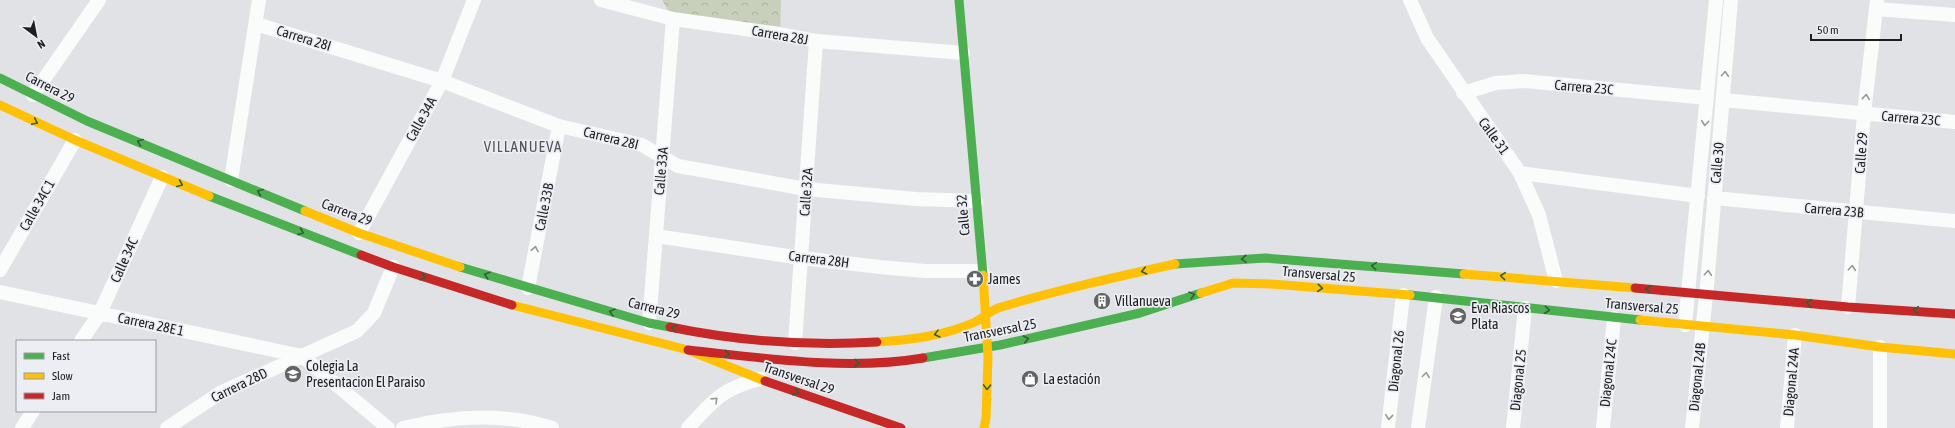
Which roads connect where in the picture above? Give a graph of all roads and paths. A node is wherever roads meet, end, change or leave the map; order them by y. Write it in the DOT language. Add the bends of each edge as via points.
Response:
graph roads {
  1 [pos="99,0"];
  2 [pos="259,0"];
  3 [pos="474,0"];
  4 [pos="601,0"];
  5 [pos="958,0"];
  6 [pos="1410,0"];
  7 [pos="1716,0"];
  8 [pos="1731,0"];
  9 [pos="1876,4"];
  10 [pos="1955,15"];
  11 [pos="673,19"];
  12 [pos="256,24"];
  13 [pos="816,41"];
  14 [pos="963,53"];
  15 [pos="0,78"];
  16 [pos="442,81"];
  17 [pos="1463,93"];
  18 [pos="33,95"];
  19 [pos="1707,98"];
  20 [pos="1723,100"];
  21 [pos="1,108"];
  22 [pos="1864,114"];
  23 [pos="1955,122"];
  24 [pos="559,126"];
  25 [pos="74,140"];
  26 [pos="662,157"];
  27 [pos="1520,172"];
  28 [pos="162,176"];
  29 [pos="231,180"];
  30 [pos="806,189"];
  31 [pos="1698,196"];
  32 [pos="1714,198"];
  33 [pos="976,201"];
  34 [pos="1857,212"];
  35 [pos="1955,221"];
  36 [pos="359,233"];
  37 [pos="656,236"];
  38 [pos="801,258"];
  39 [pos="393,267"];
  40 [pos="0,270"];
  41 [pos="982,271"];
  42 [pos="1556,281"];
  43 [pos="528,288"];
  44 [pos="0,292"];
  45 [pos="1687,292"];
  46 [pos="1706,294"];
  47 [pos="1403,295"];
  48 [pos="1436,297"];
  49 [pos="1848,307"];
  50 [pos="1525,308"];
  51 [pos="100,313"];
  52 [pos="986,314"];
  53 [pos="1955,314"];
  54 [pos="1614,318"];
  55 [pos="650,323"];
  56 [pos="1684,324"];
  57 [pos="1703,326"];
  58 [pos="698,333"];
  59 [pos="1795,335"];
  60 [pos="82,340"];
  61 [pos="795,343"];
  62 [pos="1880,347"];
  63 [pos="988,348"];
  64 [pos="688,350"];
  65 [pos="1955,354"];
  66 [pos="302,356"];
  67 [pos="760,379"];
  68 [pos="32,412"];
  69 [pos="22,428"];
  70 [pos="167,428"];
  71 [pos="388,428"];
  72 [pos="403,428"];
  73 [pos="552,428"];
  74 [pos="688,428"];
  75 [pos="901,428"];
  76 [pos="984,428"];
  77 [pos="1388,428"];
  78 [pos="1418,428"];
  79 [pos="1513,428"];
  80 [pos="1603,428"];
  81 [pos="1692,428"];
  82 [pos="1787,428"];
  83 [pos="1880,428"];
  1 -- 18 [label="street"];
  2 -- 12 [label="street"];
  3 -- 16 [label="street, Calle 34A"];
  4 -- 11 [label="street, Carrera 28J"];
  5 -- 14 [label="main road, Calle 32"];
  6 -- 17 [label="street, Calle 31" via="1427,38"];
  7 -- 19 [label="street, Calle 30"];
  20 -- 8 [label="street, Calle 30, one-way"];
  9 -- 10 [label="street"];
  22 -- 9 [label="street, Calle 29, one-way"];
  11 -- 13 [label="street, Carrera 28J"];
  11 -- 26 [label="street, Calle 33A"];
  12 -- 16 [label="street, Carrera 28I"];
  12 -- 29 [label="street"];
  13 -- 14 [label="street, Carrera 28J"];
  13 -- 30 [label="street, Calle 32A"];
  14 -- 33 [label="main road, Calle 32"];
  15 -- 18 [label="main road, Carrera 29"];
  16 -- 24 [label="street, Carrera 28I"];
  16 -- 36 [label="street, Calle 34A"];
  17 -- 19 [label="street, Carrera 23C" via="1496,83 1523,81"];
  17 -- 27 [label="street, Calle 31"];
  29 -- 18 [label="main road, Carrera 29, one-way" via="87,121"];
  19 -- 31 [label="street, Calle 30, one-way"];
  20 -- 22 [label="street, Carrera 23C"];
  20 -- 32 [label="street, Calle 30"];
  21 -- 25 [label="main road, one-way"];
  22 -- 23 [label="street, Carrera 23C"];
  22 -- 34 [label="street, Calle 29"];
  24 -- 26 [label="street, Carrera 28I" via="642,145"];
  43 -- 24 [label="street, Calle 33B, one-way"];
  25 -- 28 [label="main road"];
  25 -- 40 [label="street, Calle 34C 1"];
  26 -- 30 [label="street, Carrera 28I" via="678,166"];
  26 -- 37 [label="street, Calle 33A"];
  27 -- 31 [label="street"];
  27 -- 42 [label="street, Calle 31" via="1539,215"];
  28 -- 39 [label="main road, one-way"];
  28 -- 51 [label="street, Calle 34C"];
  36 -- 29 [label="main road, Carrera 29, one-way"];
  30 -- 33 [label="street, Carrera 28I" via="916,199"];
  30 -- 38 [label="street, Calle 32A"];
  31 -- 45 [label="street, Calle 30"];
  32 -- 34 [label="street, Carrera 23B"];
  46 -- 32 [label="street, Calle 30, one-way"];
  33 -- 41 [label="main road, Calle 32"];
  34 -- 35 [label="street, Carrera 23B"];
  49 -- 34 [label="street, Calle 29, one-way"];
  43 -- 36 [label="main road, Carrera 29, one-way"];
  37 -- 38 [label="street, Carrera 28H"];
  37 -- 55 [label="street, Calle 33A"];
  38 -- 41 [label="street, Carrera 28H" via="925,271"];
  38 -- 61 [label="street, Calle 32A"];
  39 -- 64 [label="main road, one-way" via="529,311"];
  39 -- 66 [label="street, Carrera 28D" via="374,313 363,326 344,338"];
  41 -- 52 [label="main road, Calle 32"];
  45 -- 42 [label="main road, Transversal 25, one-way"];
  42 -- 52 [label="main road, Transversal 25, one-way" via="1265,258 1182,263 1090,282"];
  55 -- 43 [label="main road, Carrera 29, one-way"];
  44 -- 51 [label="street, Carrera 28E 1"];
  45 -- 46 [label="main road, Transversal 25"];
  45 -- 56 [label="street, Calle 30"];
  49 -- 46 [label="main road, Transversal 25, one-way"];
  46 -- 57 [label="street, Calle 30"];
  47 -- 48 [label="main road, Transversal 25"];
  63 -- 47 [label="main road, Transversal 25, one-way" via="1140,313 1233,283"];
  47 -- 77 [label="street, Diagonal 26, one-way"];
  48 -- 50 [label="main road, Transversal 25"];
  78 -- 48 [label="street, one-way"];
  53 -- 49 [label="main road, Transversal 25, one-way"];
  50 -- 54 [label="main road, Transversal 25, one-way"];
  50 -- 79 [label="street, Diagonal 25"];
  51 -- 60 [label="street, Calle 34C"];
  51 -- 66 [label="street, Carrera 28E 1"];
  52 -- 61 [label="main road, Transversal 25, one-way" via="975,322 912,340 846,344"];
  52 -- 63 [label="main road, Calle 32"];
  54 -- 56 [label="main road, Transversal 25"];
  54 -- 80 [label="street, Diagonal 24C"];
  58 -- 55 [label="main road, Carrera 29, one-way"];
  56 -- 57 [label="main road, Transversal 25"];
  57 -- 59 [label="main road, Transversal 25"];
  57 -- 81 [label="street, Diagonal 24B"];
  58 -- 61 [label="main road, Transversal 25"];
  59 -- 62 [label="main road, Transversal 25"];
  59 -- 82 [label="street, Diagonal 24A"];
  62 -- 65 [label="main road, Transversal 25"];
  62 -- 83 [label="street"];
  64 -- 63 [label="main road, Transversal 25, one-way" via="787,360 864,363 900,362"];
  63 -- 76 [label="main road, Calle 32, one-way"];
  64 -- 67 [label="main road, Transversal 29"];
  66 -- 70 [label="street, Carrera 28D" via="220,393"];
  66 -- 71 [label="street"];
  74 -- 67 [label="street, one-way" via="718,396 741,384"];
  67 -- 75 [label="main road, Transversal 29, one-way"];
  68 -- 69 [label="street"];
  72 -- 73 [label="street" via="446,419 478,417 505,417"];
}
